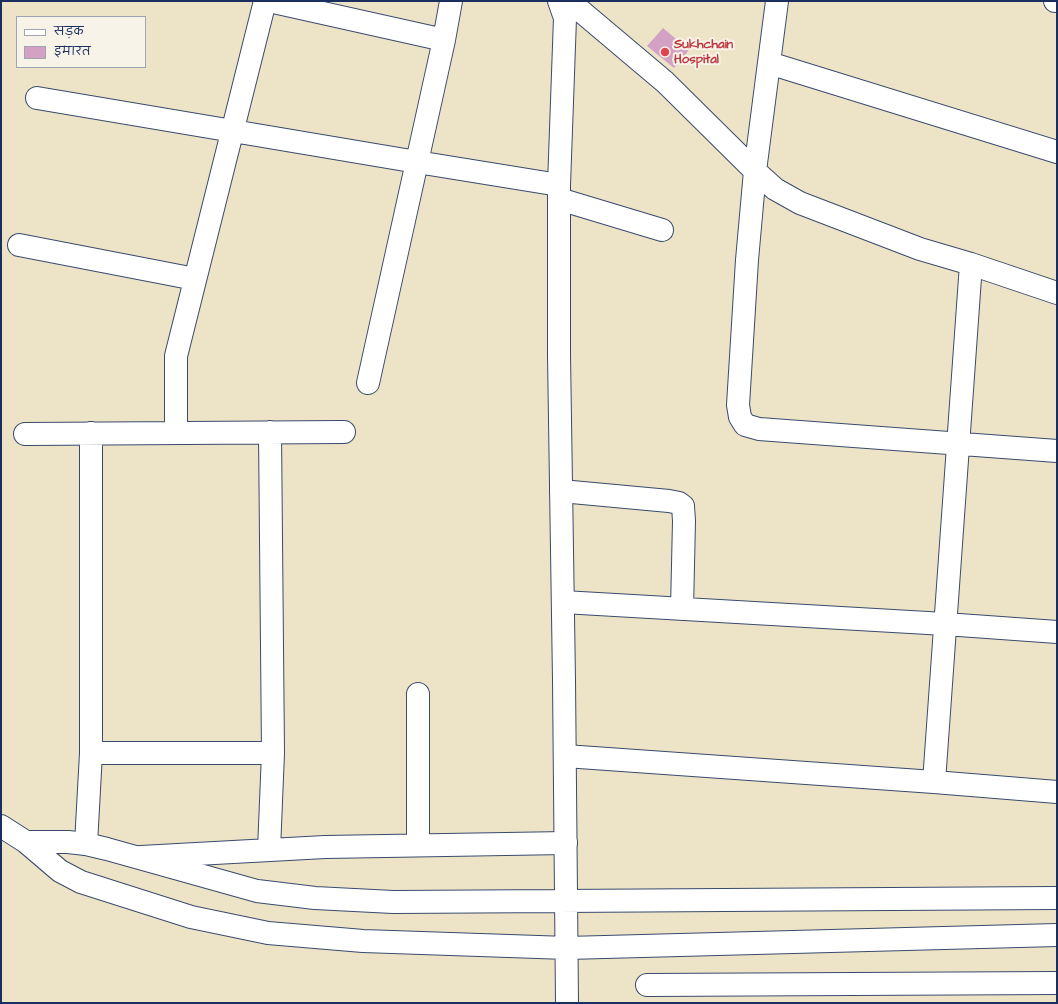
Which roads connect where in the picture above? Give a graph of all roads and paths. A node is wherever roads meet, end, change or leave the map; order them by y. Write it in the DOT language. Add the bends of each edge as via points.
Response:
graph roads {
  1 [pos="265,1"];
  2 [pos="269,1"];
  3 [pos="451,1"];
  4 [pos="559,1"];
  5 [pos="569,1"];
  6 [pos="777,1"];
  7 [pos="444,40"];
  8 [pos="769,63"];
  9 [pos="37,98"];
  10 [pos="232,131"];
  11 [pos="1057,152"];
  12 [pos="417,162"];
  13 [pos="754,171"];
  14 [pos="559,192"];
  15 [pos="662,230"];
  16 [pos="19,245"];
  17 [pos="971,264"];
  18 [pos="195,279"];
  19 [pos="1057,293"];
  20 [pos="368,383"];
  21 [pos="270,432"];
  22 [pos="344,432"];
  23 [pos="90,433"];
  24 [pos="176,433"];
  25 [pos="24,434"];
  26 [pos="958,445"];
  27 [pos="1057,451"];
  28 [pos="561,491"];
  29 [pos="563,602"];
  30 [pos="682,609"];
  31 [pos="945,624"];
  32 [pos="1057,632"];
  33 [pos="418,694"];
  34 [pos="90,753"];
  35 [pos="273,753"];
  36 [pos="565,756"];
  37 [pos="934,782"];
  38 [pos="1057,792"];
  39 [pos="1,826"];
  40 [pos="26,842"];
  41 [pos="566,843"];
  42 [pos="86,844"];
  43 [pos="418,845"];
  44 [pos="269,850"];
  45 [pos="136,858"];
  46 [pos="1057,898"];
  47 [pos="567,901"];
  48 [pos="1057,936"];
  49 [pos="567,948"];
  50 [pos="1057,983"];
  51 [pos="647,985"];
  52 [pos="567,1003"];
  1 -- 10 [label="street"];
  2 -- 7 [label="street"];
  3 -- 7 [label="street"];
  4 -- 14 [label="street" via="565,18"];
  5 -- 13 [label="street" via="665,82"];
  6 -- 8 [label="street"];
  7 -- 12 [label="street"];
  8 -- 11 [label="street"];
  8 -- 13 [label="street"];
  9 -- 10 [label="street"];
  10 -- 12 [label="street"];
  10 -- 18 [label="street"];
  12 -- 14 [label="street"];
  12 -- 20 [label="street"];
  13 -- 17 [label="street" via="775,189 800,203 920,249"];
  13 -- 26 [label="street" via="738,405 740,417 745,425 759,429"];
  14 -- 15 [label="street"];
  14 -- 28 [label="street"];
  16 -- 18 [label="street"];
  17 -- 19 [label="street"];
  17 -- 26 [label="street"];
  18 -- 24 [label="street" via="176,356"];
  21 -- 22 [label="street"];
  21 -- 24 [label="street"];
  21 -- 35 [label="street"];
  23 -- 24 [label="street"];
  23 -- 25 [label="street"];
  23 -- 34 [label="street"];
  26 -- 27 [label="street"];
  26 -- 31 [label="street"];
  28 -- 29 [label="street"];
  28 -- 30 [label="street" via="679,503 684,510"];
  29 -- 30 [label="street"];
  29 -- 36 [label="street"];
  30 -- 31 [label="street"];
  31 -- 32 [label="street"];
  31 -- 37 [label="street"];
  33 -- 43 [label="street"];
  34 -- 35 [label="street"];
  34 -- 42 [label="street"];
  35 -- 44 [label="street"];
  36 -- 37 [label="street"];
  36 -- 41 [label="street"];
  37 -- 38 [label="street"];
  39 -- 40 [label="street"];
  40 -- 42 [label="street"];
  40 -- 49 [label="street" via="60,871 82,882 191,917 268,933 363,941"];
  41 -- 43 [label="street"];
  41 -- 47 [label="street"];
  42 -- 45 [label="street"];
  43 -- 44 [label="street"];
  44 -- 45 [label="street"];
  45 -- 47 [label="street" via="257,892 315,898 394,902"];
  46 -- 47 [label="street"];
  47 -- 49 [label="street"];
  48 -- 49 [label="street"];
  49 -- 52 [label="street"];
  50 -- 51 [label="street"];
}
